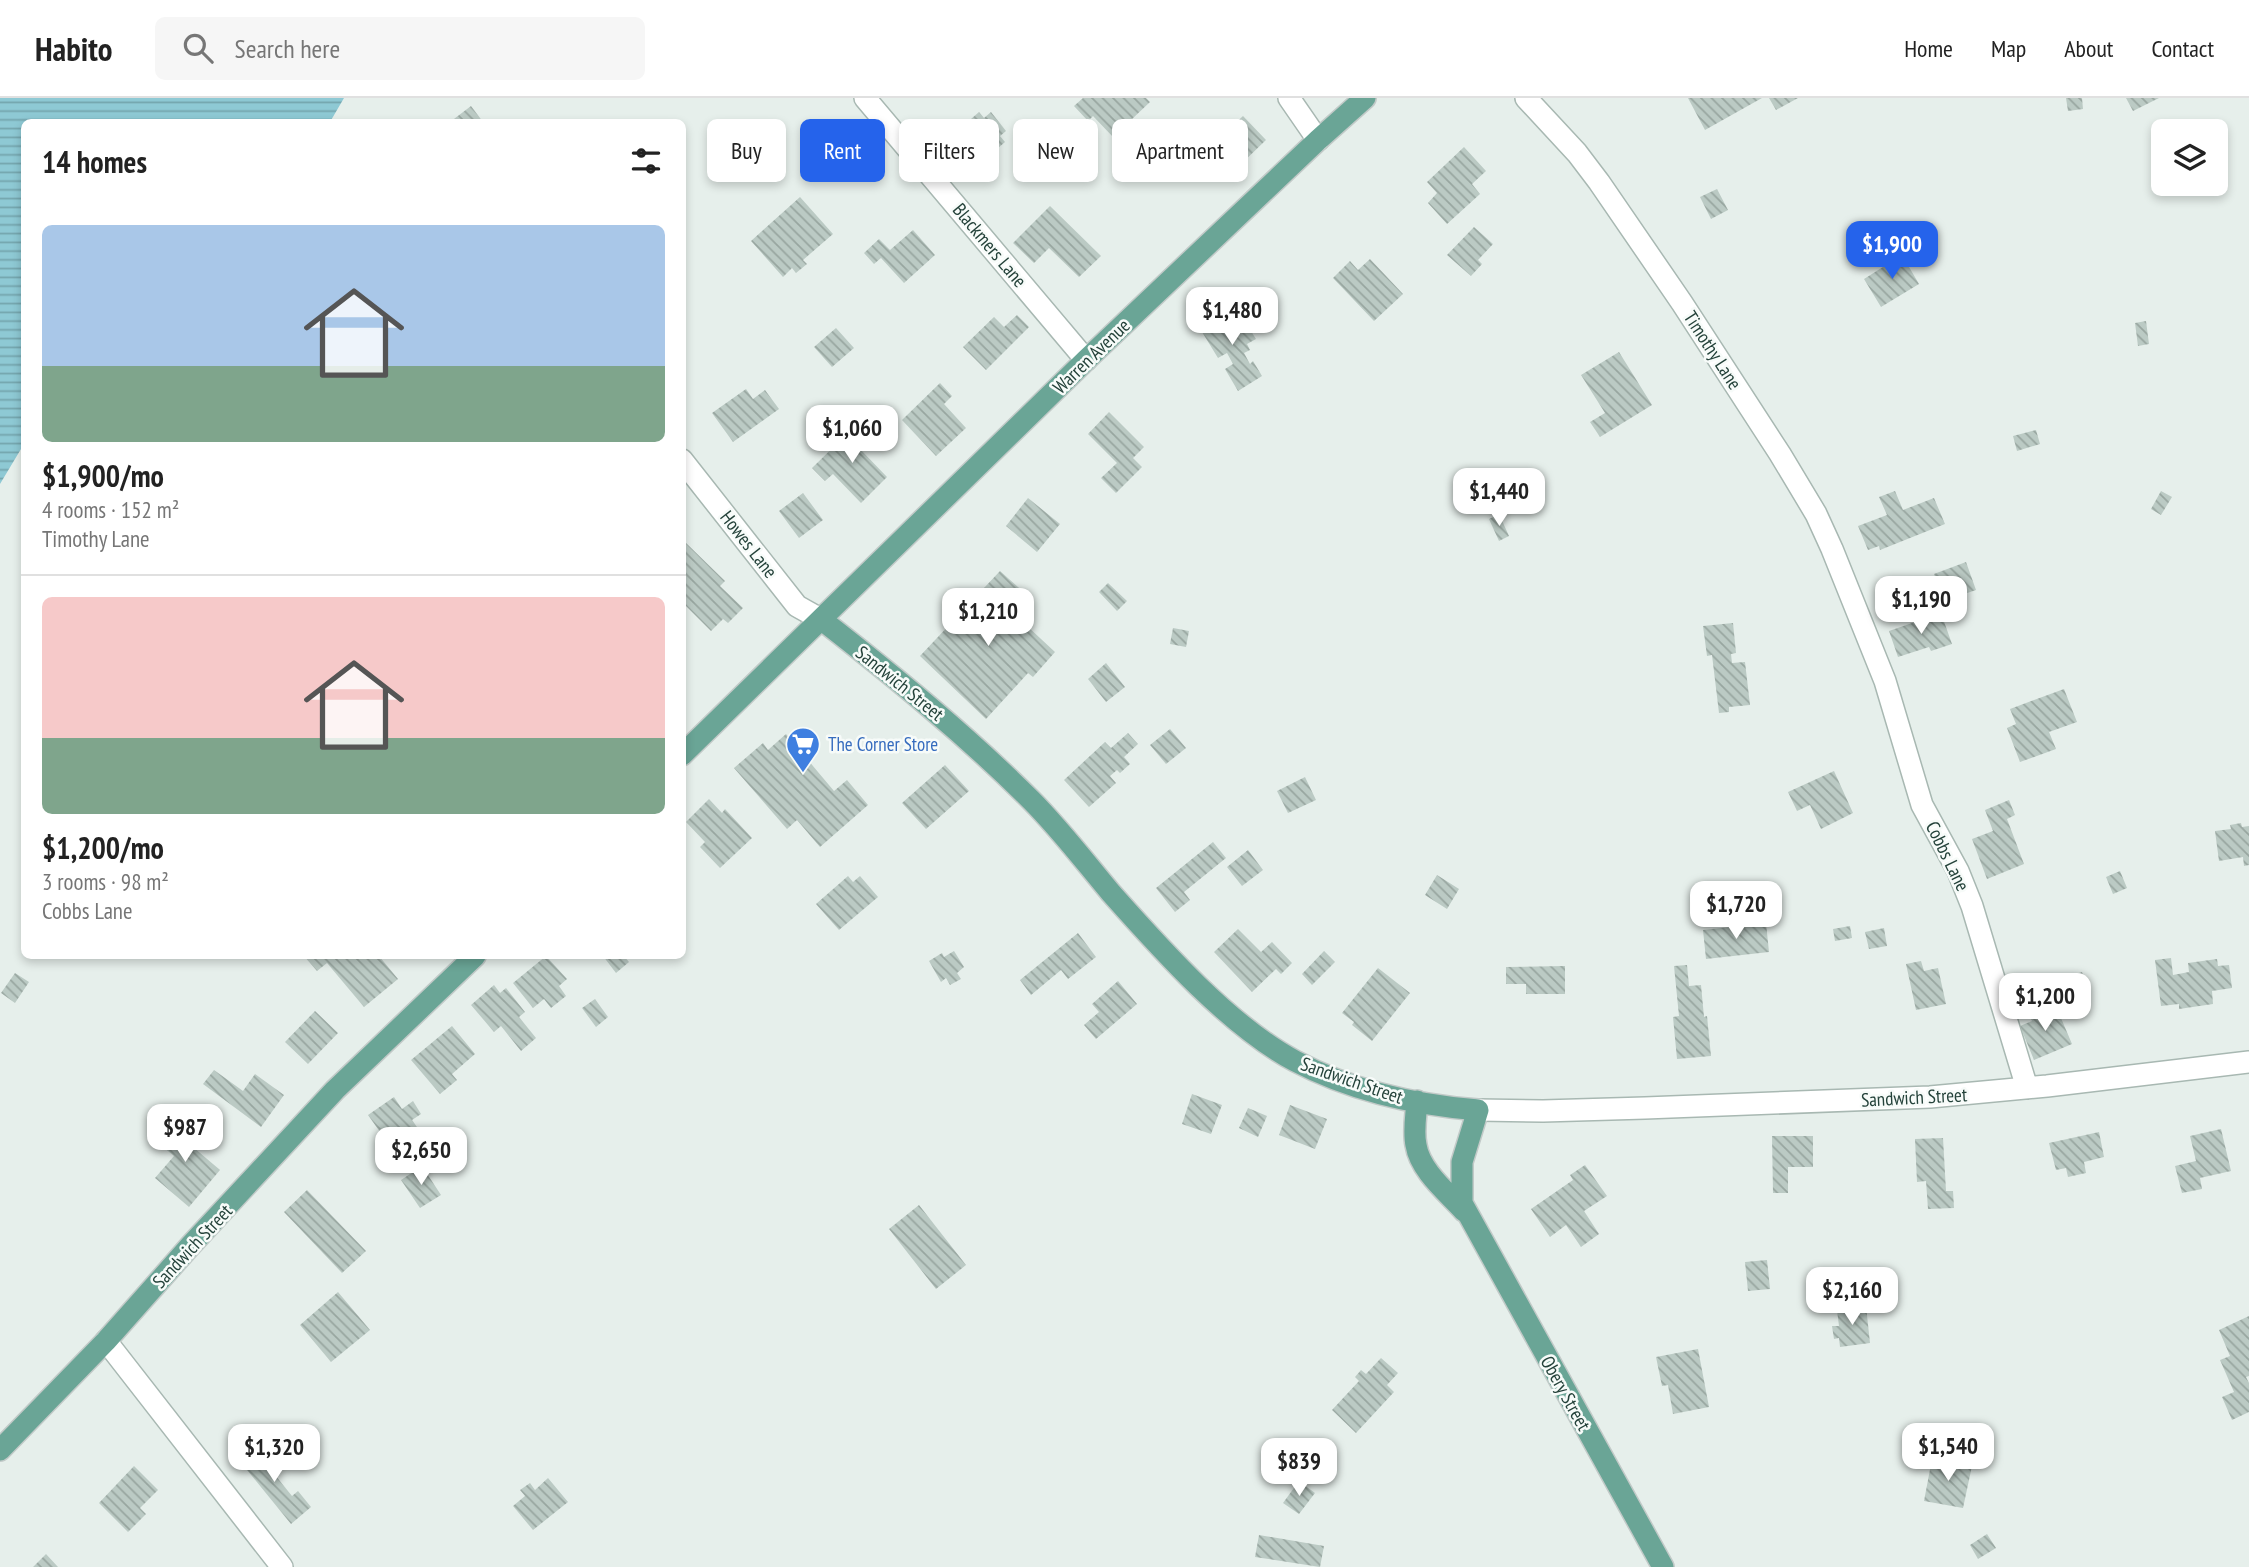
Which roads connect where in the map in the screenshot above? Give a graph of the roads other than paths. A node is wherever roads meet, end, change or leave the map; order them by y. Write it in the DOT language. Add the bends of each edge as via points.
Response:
graph roads {
  1 [pos="866,98"];
  2 [pos="1289,98"];
  3 [pos="1365,98"];
  4 [pos="1526,98"];
  5 [pos="1318,140"];
  6 [pos="1086,360"];
  7 [pos="686,465"];
  8 [pos="822,620"];
  9 [pos="1863,625"];
  10 [pos="686,751"];
  11 [pos="472,959"];
  12 [pos="2247,1065"];
  13 [pos="2027,1088"];
  14 [pos="1417,1101"];
  15 [pos="1478,1110"];
  16 [pos="1470,1218"];
  17 [pos="106,1341"];
  18 [pos="0,1450"];
  19 [pos="282,1567"];
  20 [pos="1663,1567"];
  1 -- 6 [label="street, Blackmers Lane"];
  2 -- 5 [label="street"];
  3 -- 5 [label="main road, Warren Avenue"];
  4 -- 9 [label="street, Timothy Lane" via="1599,182 1748,404 1816,514"];
  5 -- 6 [label="main road, Warren Avenue"];
  6 -- 8 [label="main road, Warren Avenue"];
  7 -- 8 [label="street, Howes Lane" via="797,606"];
  8 -- 10 [label="main road"];
  8 -- 14 [label="main road, Sandwich Street" via="924,701 998,768 1172,958 1252,1033 1317,1071"];
  9 -- 13 [label="street, Cobbs Lane" via="1896,712 1922,805 1972,906"];
  11 -- 17 [label="main road, Sandwich Street" via="335,1090"];
  12 -- 13 [label="street, Sandwich Street"];
  13 -- 15 [label="street, Sandwich Street" via="1874,1100"];
  14 -- 15 [label="main road, Sandwich Street"];
  14 -- 16 [label="main road, Obery Street" via="1416,1149 1427,1170"];
  15 -- 16 [label="main road, Obery Street" via="1461,1174 1462,1203"];
  16 -- 20 [label="main road, Obery Street"];
  17 -- 18 [label="main road, Sandwich Street"];
  17 -- 19 [label="street"];
}
